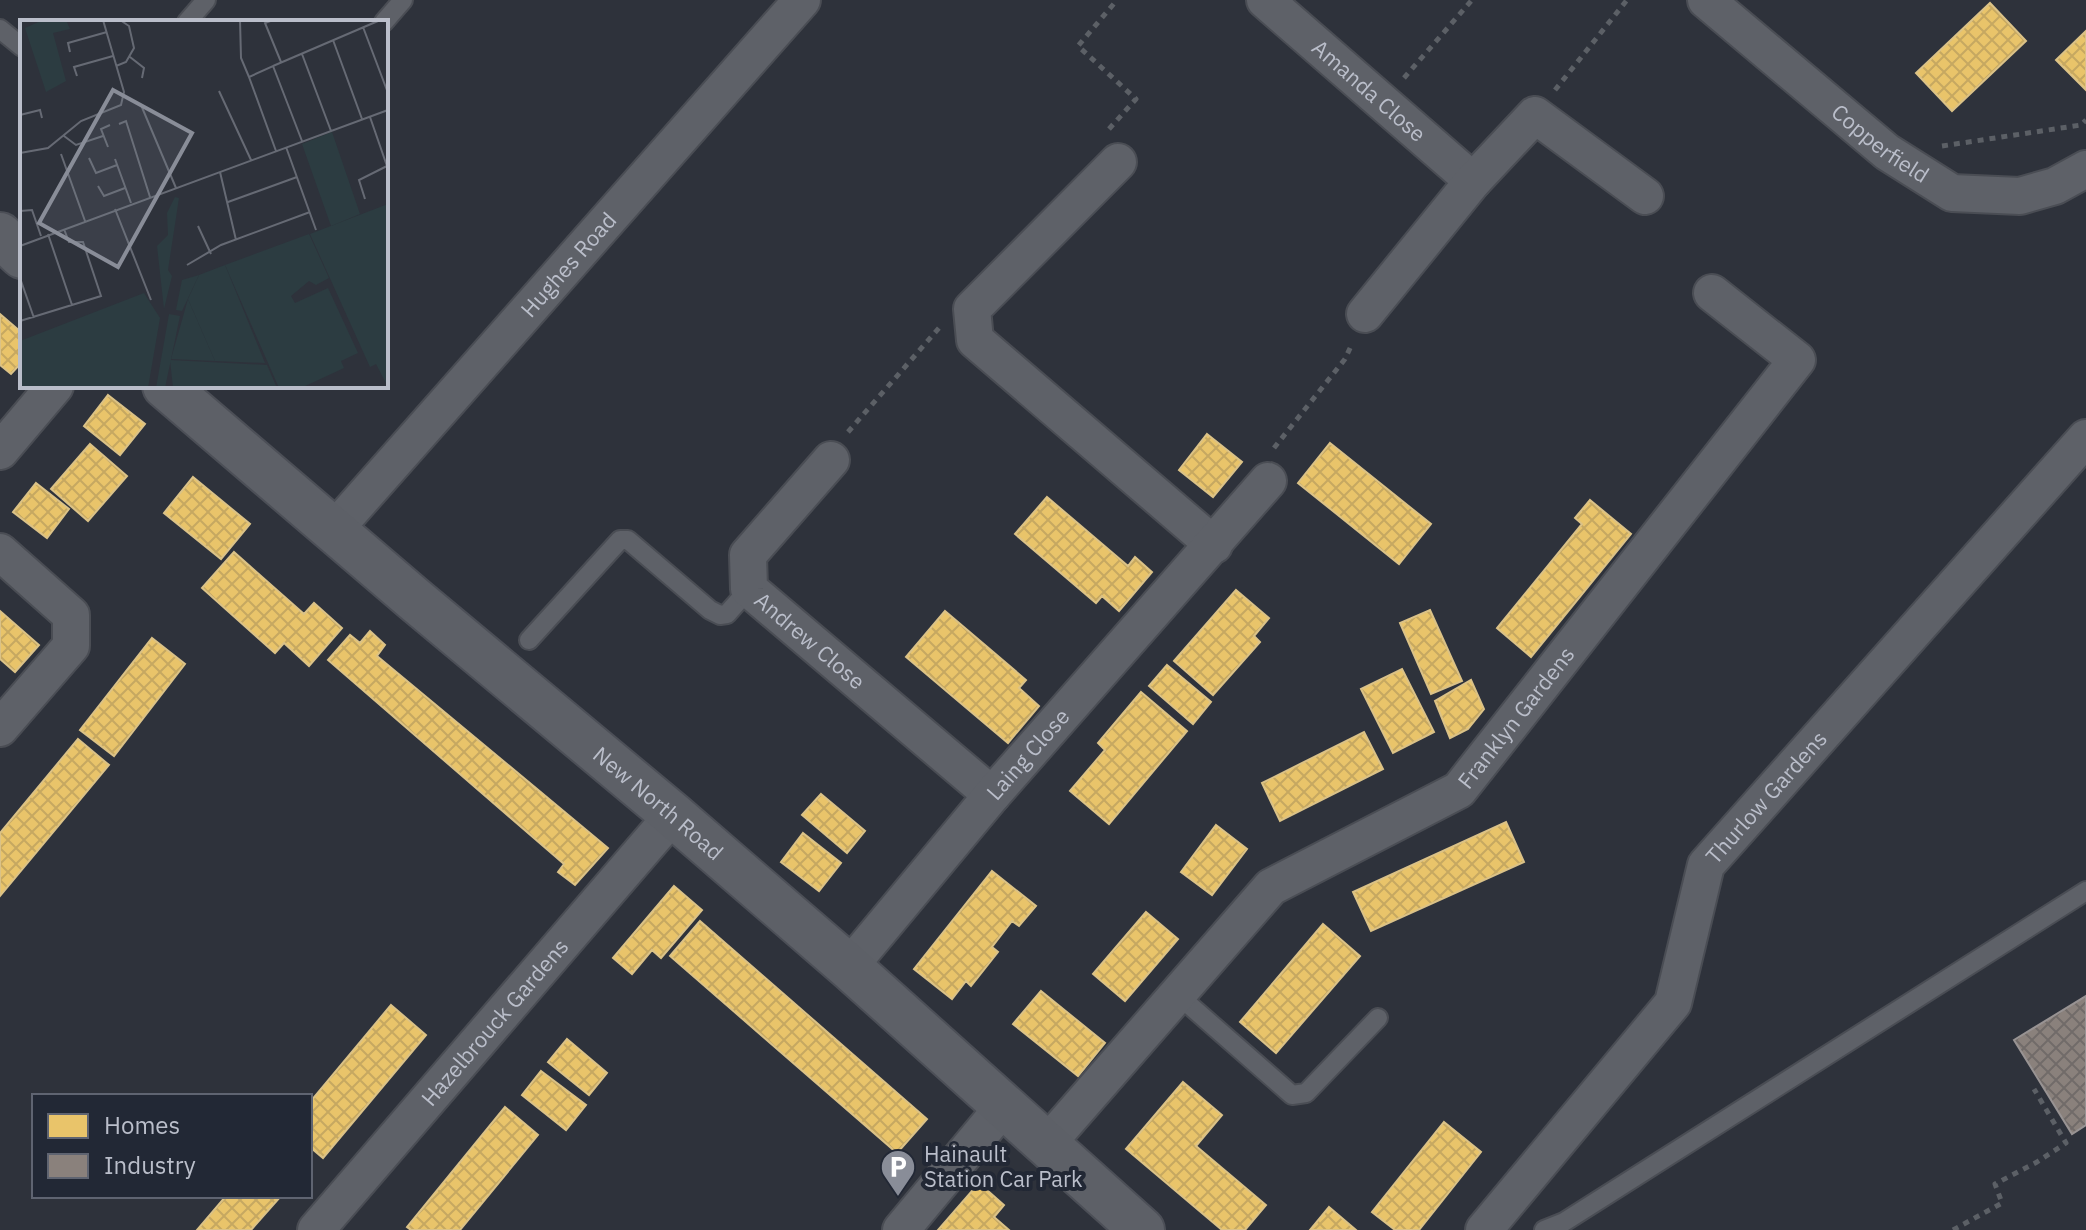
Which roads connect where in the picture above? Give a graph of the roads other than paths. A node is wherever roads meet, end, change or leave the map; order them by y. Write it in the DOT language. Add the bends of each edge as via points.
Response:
graph roads {
  1 [pos="206,0"];
  2 [pos="403,0"];
  3 [pos="802,0"];
  4 [pos="1265,0"];
  5 [pos="1706,0"];
  6 [pos="189,20"];
  7 [pos="386,20"];
  8 [pos="0,29"];
  9 [pos="20,45"];
  10 [pos="1118,162"];
  11 [pos="2086,169"];
  12 [pos="1473,181"];
  13 [pos="1645,196"];
  14 [pos="0,235"];
  15 [pos="20,254"];
  16 [pos="1712,293"];
  17 [pos="1365,314"];
  18 [pos="53,388"];
  19 [pos="167,388"];
  20 [pos="2086,438"];
  21 [pos="0,451"];
  22 [pos="831,460"];
  23 [pos="1268,481"];
  24 [pos="334,530"];
  25 [pos="1214,545"];
  26 [pos="0,552"];
  27 [pos="749,589"];
  28 [pos="529,640"];
  29 [pos="0,728"];
  30 [pos="992,795"];
  31 [pos="673,815"];
  32 [pos="2086,891"];
  33 [pos="849,967"];
  34 [pos="1178,995"];
  35 [pos="1378,1018"];
  36 [pos="1004,1106"];
  37 [pos="1046,1145"];
  38 [pos="316,1230"];
  39 [pos="901,1230"];
  40 [pos="1142,1230"];
  41 [pos="1484,1230"];
  42 [pos="1544,1230"];
  1 -- 6 [label="lane"];
  2 -- 7 [label="lane"];
  3 -- 24 [label="street, Hughes Road"];
  4 -- 12 [label="street, Amanda Close"];
  5 -- 11 [label="street, Copperfield" via="1887,152 1952,193 2020,196"];
  8 -- 9 [label="lane"];
  10 -- 25 [label="street" via="972,309 975,340"];
  12 -- 13 [label="street" via="1535,115"];
  12 -- 17 [label="street"];
  14 -- 15 [label="street"];
  16 -- 34 [label="street, Franklyn Gardens" via="1797,360 1459,790 1271,887"];
  18 -- 21 [label="street"];
  19 -- 24 [label="street, New North Road"];
  20 -- 41 [label="street, Thurlow Gardens" via="1706,865 1673,1003"];
  22 -- 27 [label="street, Andrew Close" via="748,555"];
  23 -- 25 [label="street, Laing Close"];
  24 -- 31 [label="street, New North Road"];
  25 -- 30 [label="street, Laing Close"];
  26 -- 29 [label="street" via="71,615 71,646"];
  27 -- 28 [label="lane" via="720,615 628,540 620,540"];
  27 -- 30 [label="street, Andrew Close"];
  30 -- 33 [label="street, Laing Close"];
  31 -- 33 [label="street, New North Road"];
  31 -- 38 [label="street, Hazelbrouck Gardens"];
  32 -- 42 [label="lane"];
  33 -- 36 [label="street, New North Road"];
  34 -- 35 [label="lane" via="1292,1095 1306,1093"];
  34 -- 37 [label="street, Franklyn Gardens"];
  36 -- 37 [label="street, New North Road"];
  36 -- 39 [label="street"];
  37 -- 40 [label="street, New North Road"];
}
